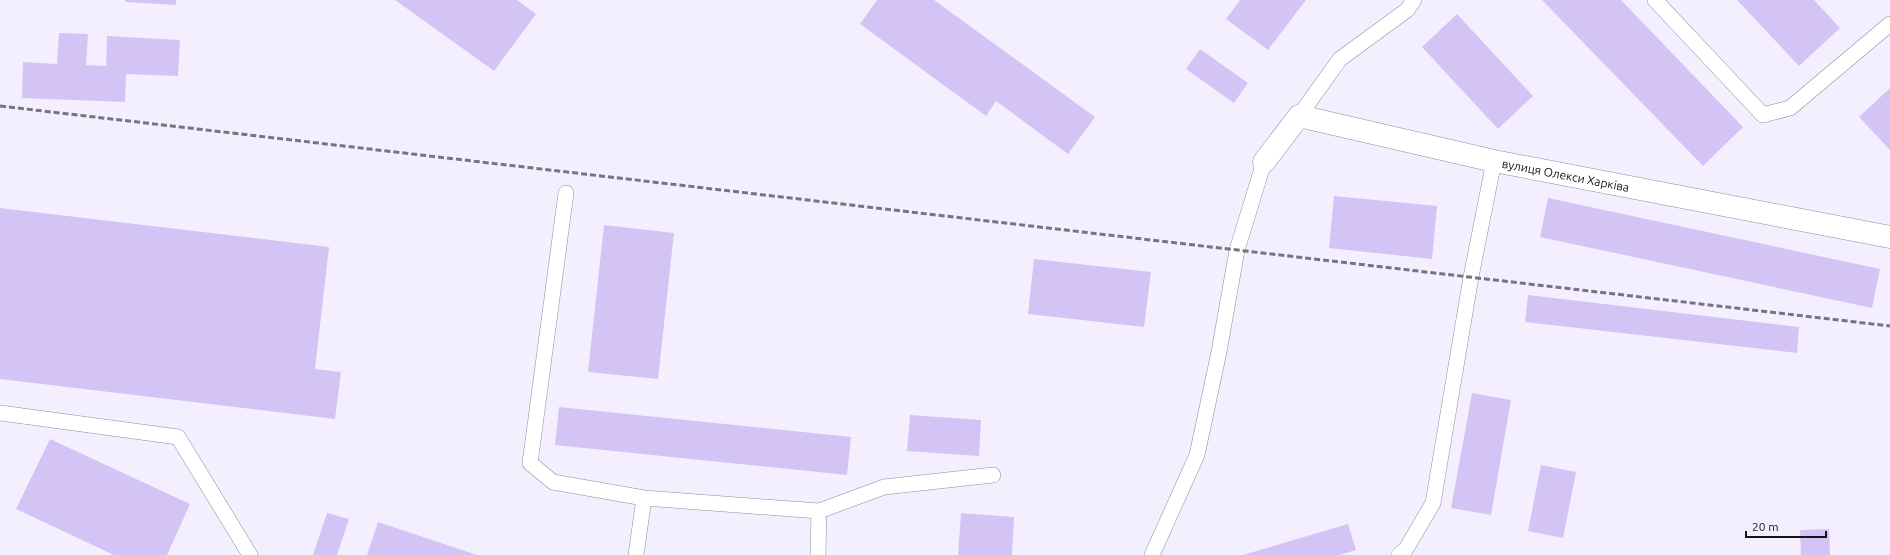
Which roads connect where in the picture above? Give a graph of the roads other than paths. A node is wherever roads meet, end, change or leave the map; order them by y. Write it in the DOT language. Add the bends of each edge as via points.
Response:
graph roads {
  1 [pos="1414,0"];
  2 [pos="1655,0"];
  3 [pos="1890,24"];
  4 [pos="1299,116"];
  5 [pos="1494,161"];
  6 [pos="1264,162"];
  7 [pos="566,193"];
  8 [pos="1890,237"];
  9 [pos="0,413"];
  10 [pos="993,475"];
  11 [pos="644,498"];
  12 [pos="819,511"];
  13 [pos="250,555"];
  14 [pos="636,555"];
  15 [pos="818,555"];
  16 [pos="1152,555"];
  17 [pos="1399,555"];
  1 -- 4 [label="lane" via="1407,10 1340,59"];
  2 -- 3 [label="lane" via="1763,115 1790,108"];
  4 -- 5 [label="street, вулиця Олекси Харківа"];
  4 -- 6 [label="street"];
  5 -- 8 [label="street, вулиця Олекси Харківа"];
  5 -- 17 [label="lane" via="1471,277 1433,503 1406,549"];
  6 -- 16 [label="lane" via="1238,250 1197,455"];
  7 -- 11 [label="lane" via="530,463 552,482"];
  9 -- 13 [label="lane" via="178,437"];
  10 -- 12 [label="lane" via="884,487"];
  11 -- 12 [label="lane"];
  11 -- 14 [label="lane"];
  12 -- 15 [label="lane"];
}
